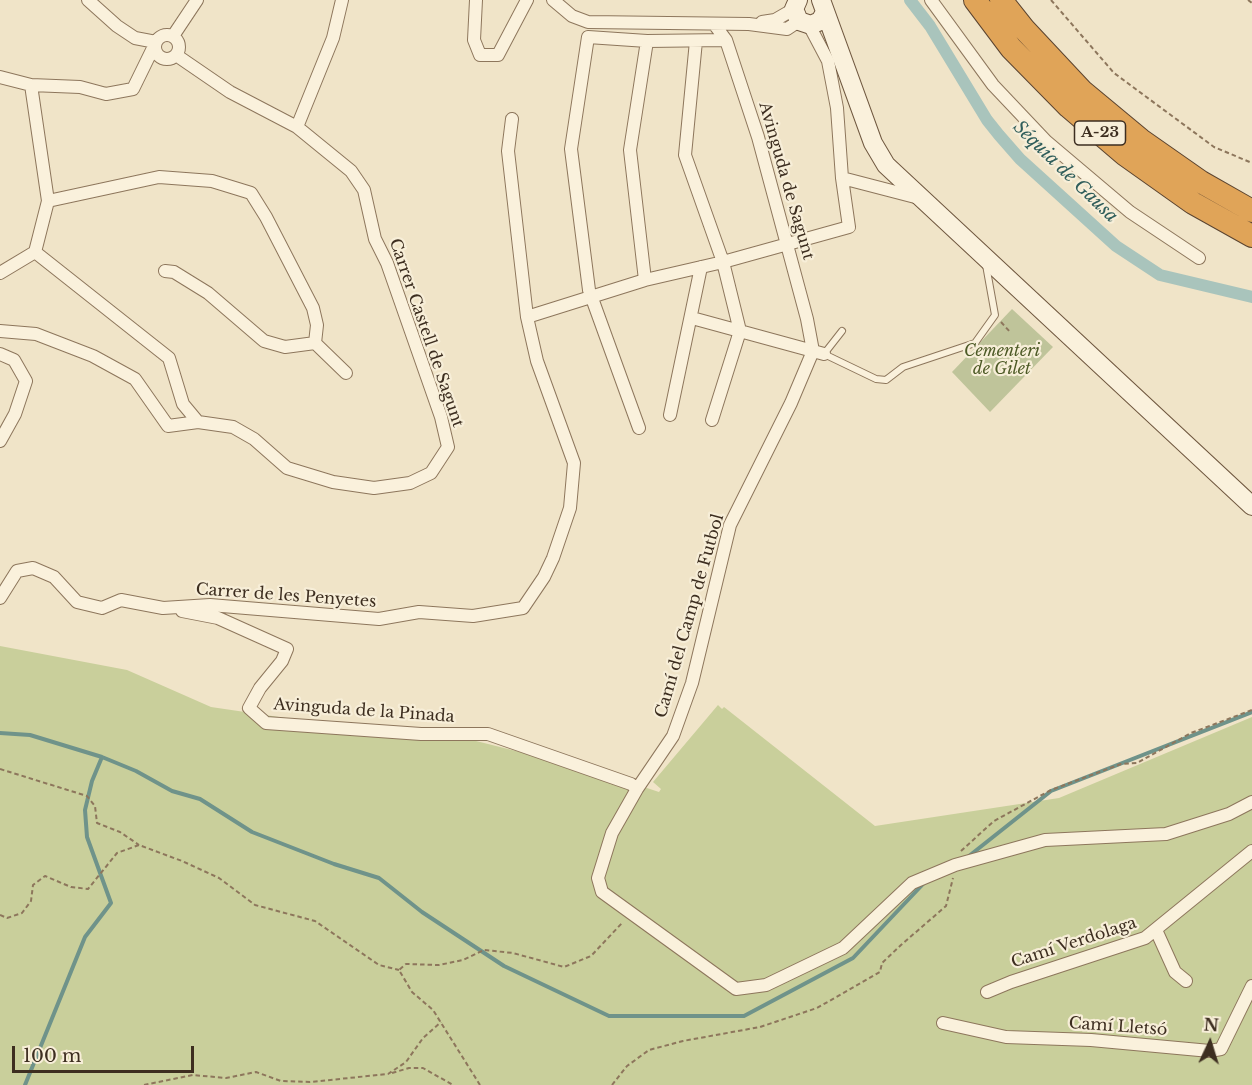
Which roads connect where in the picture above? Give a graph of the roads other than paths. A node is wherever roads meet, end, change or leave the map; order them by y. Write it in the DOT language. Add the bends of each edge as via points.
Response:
graph roads {
  1 [pos="88,0"];
  2 [pos="197,0"];
  3 [pos="342,0"];
  4 [pos="476,0"];
  5 [pos="527,0"];
  6 [pos="553,0"];
  7 [pos="931,0"];
  8 [pos="975,0"];
  9 [pos="1001,0"];
  10 [pos="823,6"];
  11 [pos="802,16"];
  12 [pos="714,24"];
  13 [pos="173,36"];
  14 [pos="726,40"];
  15 [pos="647,41"];
  16 [pos="696,41"];
  17 [pos="156,42"];
  18 [pos="176,55"];
  19 [pos="843,64"];
  20 [pos="0,77"];
  21 [pos="31,85"];
  22 [pos="512,119"];
  23 [pos="297,127"];
  24 [pos="842,178"];
  25 [pos="923,200"];
  26 [pos="48,201"];
  27 [pos="1252,211"];
  28 [pos="1252,236"];
  29 [pos="788,245"];
  30 [pos="35,252"];
  31 [pos="985,258"];
  32 [pos="1199,258"];
  33 [pos="723,262"];
  34 [pos="701,267"];
  35 [pos="165,271"];
  36 [pos="0,273"];
  37 [pos="645,280"];
  38 [pos="591,297"];
  39 [pos="527,316"];
  40 [pos="692,318"];
  41 [pos="0,331"];
  42 [pos="740,331"];
  43 [pos="842,331"];
  44 [pos="315,343"];
  45 [pos="818,352"];
  46 [pos="0,354"];
  47 [pos="346,373"];
  48 [pos="670,415"];
  49 [pos="712,420"];
  50 [pos="198,422"];
  51 [pos="639,428"];
  52 [pos="0,441"];
  53 [pos="1252,506"];
  54 [pos="0,598"];
  55 [pos="164,608"];
  56 [pos="637,789"];
  57 [pos="1252,802"];
  58 [pos="1252,851"];
  59 [pos="1156,930"];
  60 [pos="1186,981"];
  61 [pos="1252,986"];
  62 [pos="987,992"];
  63 [pos="943,1023"];
  1 -- 17 [label="street" via="135,38"];
  2 -- 13 [label="street"];
  3 -- 23 [label="street" via="333,38"];
  4 -- 5 [label="street" via="474,40 480,55 498,55"];
  6 -- 12 [label="street" via="572,16 588,22"];
  7 -- 32 [label="street" via="993,85 1046,141 1130,212"];
  8 -- 28 [label="highway, A-23" via="1011,48 1069,107 1193,203"];
  9 -- 27 [label="highway, A-23" via="1082,91 1202,182"];
  10 -- 11 [label="street" via="820,21"];
  10 -- 19 [label="street"];
  11 -- 12 [label="street" via="749,24"];
  11 -- 19 [label="street"];
  11 -- 24 [label="street" via="828,61 837,108"];
  12 -- 14 [label="street, Avinguda de Sagunt"];
  13 -- 17 [label="street" via="163,35"];
  13 -- 18 [label="street" via="179,44"];
  14 -- 16 [label="street"];
  14 -- 29 [label="street, Avinguda de Sagunt"];
  15 -- 16 [label="street"];
  15 -- 37 [label="street" via="630,150"];
  15 -- 38 [label="street" via="588,37 570,149"];
  16 -- 33 [label="street" via="685,155"];
  17 -- 18 [label="street" via="155,49 161,57"];
  17 -- 21 [label="street" via="133,89 106,94 80,87"];
  18 -- 23 [label="street, Carrer Castell de Sagunt" via="230,92"];
  19 -- 25 [label="street" via="873,143 886,165"];
  20 -- 21 [label="street"];
  21 -- 26 [label="street"];
  22 -- 39 [label="street, Carrer de les Penyetes" via="508,151"];
  23 -- 50 [label="street, Carrer Castell de Sagunt" via="351,171 363,190 375,239 387,263 448,447 431,473 410,483 374,488 333,482 287,468 254,439 233,428"];
  24 -- 25 [label="street"];
  24 -- 29 [label="street" via="849,227"];
  25 -- 31 [label="street"];
  26 -- 30 [label="street"];
  26 -- 44 [label="street" via="159,177 212,181 251,193 313,308"];
  29 -- 33 [label="street"];
  29 -- 45 [label="street, Avinguda de Sagunt"];
  30 -- 36 [label="street"];
  30 -- 50 [label="street" via="170,358 183,404"];
  31 -- 45 [label="lane" via="995,315 975,343 903,367 885,380"];
  31 -- 53 [label="street"];
  33 -- 34 [label="street"];
  33 -- 42 [label="street"];
  34 -- 37 [label="street"];
  34 -- 40 [label="street"];
  35 -- 44 [label="street" via="174,272 208,293 264,341 285,347"];
  37 -- 38 [label="street"];
  38 -- 39 [label="street"];
  38 -- 51 [label="street"];
  39 -- 55 [label="street, Carrer de les Penyetes" via="537,361 574,463 570,508 553,558 523,608 473,616 419,612 379,619 210,605"];
  40 -- 42 [label="street"];
  40 -- 48 [label="street"];
  41 -- 50 [label="street" via="36,334 93,356 135,379 168,426"];
  42 -- 45 [label="street"];
  42 -- 49 [label="street"];
  43 -- 45 [label="lane"];
  44 -- 47 [label="street"];
  45 -- 56 [label="street, Camí del Camp de Futbol" via="730,525 692,683 673,736"];
  46 -- 52 [label="street" via="14,360 26,381 15,414"];
  54 -- 55 [label="street, Carrer de les Penyetes" via="17,571 33,568 54,577 77,602 102,608 121,600"];
  55 -- 56 [label="street, Avinguda de la Pinada" via="218,618 287,649 249,708 266,723 374,732 488,734"];
  56 -- 57 [label="street, Camí del Camp de Futbol" via="612,833 598,878 602,891 736,989 766,985 843,948 912,883 955,865 1045,840 1166,834 1229,814"];
  58 -- 59 [label="street, Camí Verdolaga"];
  59 -- 60 [label="street" via="1175,972"];
  59 -- 62 [label="street, Camí Verdolaga" via="1146,938"];
  61 -- 63 [label="street, Camí Lletsó" via="1221,1049 1210,1051 1006,1037"];
}
